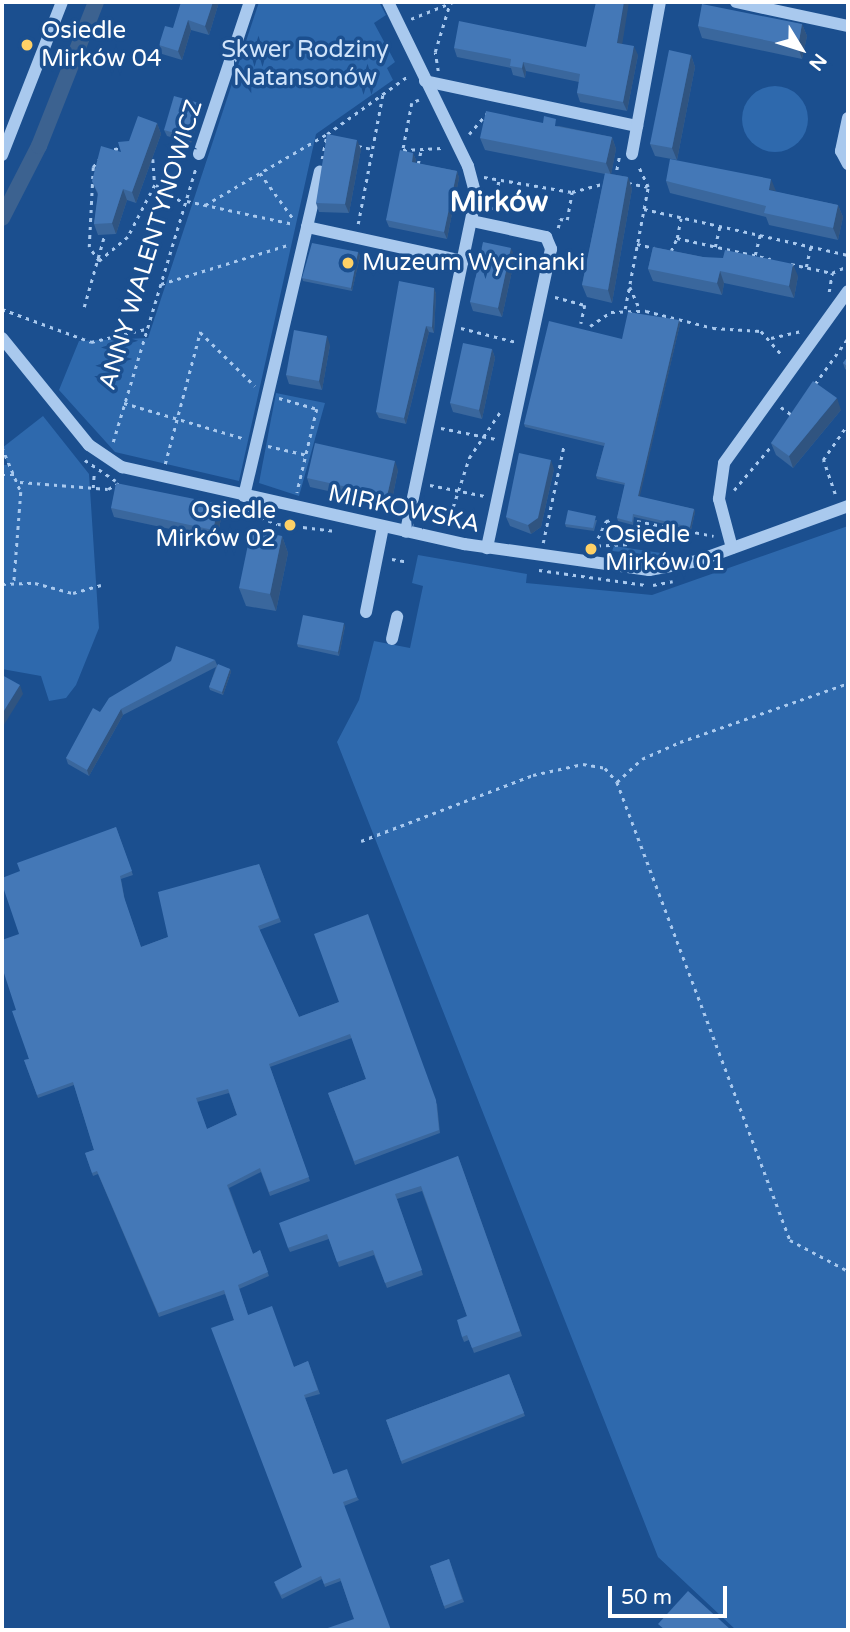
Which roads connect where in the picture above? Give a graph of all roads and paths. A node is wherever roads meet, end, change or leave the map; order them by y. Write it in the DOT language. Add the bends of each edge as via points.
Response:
graph roads {
  1 [pos="62,2"];
  2 [pos="250,2"];
  3 [pos="388,2"];
  4 [pos="452,2"];
  5 [pos="660,2"];
  6 [pos="736,2"];
  7 [pos="398,24"];
  8 [pos="848,26"];
  9 [pos="418,78"];
  10 [pos="439,83"];
  11 [pos="383,93"];
  12 [pos="423,97"];
  13 [pos="501,97"];
  14 [pos="848,118"];
  15 [pos="637,126"];
  16 [pos="458,127"];
  17 [pos="327,134"];
  18 [pos="326,139"];
  19 [pos="337,142"];
  20 [pos="349,144"];
  21 [pos="447,147"];
  22 [pos="372,149"];
  23 [pos="402,150"];
  24 [pos="421,150"];
  25 [pos="199,154"];
  26 [pos="632,154"];
  27 [pos="2,155"];
  28 [pos="400,162"];
  29 [pos="848,164"];
  30 [pos="320,171"];
  31 [pos="260,173"];
  32 [pos="416,176"];
  33 [pos="499,179"];
  34 [pos="155,185"];
  35 [pos="482,187"];
  36 [pos="648,187"];
  37 [pos="185,202"];
  38 [pos="205,205"];
  39 [pos="644,209"];
  40 [pos="681,217"];
  41 [pos="477,222"];
  42 [pos="302,226"];
  43 [pos="720,226"];
  44 [pos="366,232"];
  45 [pos="760,235"];
  46 [pos="104,237"];
  47 [pos="677,238"];
  48 [pos="304,240"];
  49 [pos="638,244"];
  50 [pos="811,246"];
  51 [pos="715,247"];
  52 [pos="848,254"];
  53 [pos="755,256"];
  54 [pos="99,261"];
  55 [pos="463,261"];
  56 [pos="806,267"];
  57 [pos="832,273"];
  58 [pos="161,284"];
  59 [pos="630,287"];
  60 [pos="848,291"];
  61 [pos="84,307"];
  62 [pos="2,309"];
  63 [pos="625,309"];
  64 [pos="640,310"];
  65 [pos="461,315"];
  66 [pos="590,326"];
  67 [pos="458,327"];
  68 [pos="146,329"];
  69 [pos="808,329"];
  70 [pos="519,330"];
  71 [pos="2,338"];
  72 [pos="771,338"];
  73 [pos="848,338"];
  74 [pos="455,340"];
  75 [pos="517,342"];
  76 [pos="514,354"];
  77 [pos="784,362"];
  78 [pos="813,388"];
  79 [pos="266,397"];
  80 [pos="505,399"];
  81 [pos="124,403"];
  82 [pos="801,406"];
  83 [pos="271,409"];
  84 [pos="439,414"];
  85 [pos="178,420"];
  86 [pos="848,424"];
  87 [pos="789,425"];
  88 [pos="436,427"];
  89 [pos="267,433"];
  90 [pos="780,435"];
  91 [pos="481,436"];
  92 [pos="434,438"];
  93 [pos="509,442"];
  94 [pos="260,444"];
  95 [pos="564,445"];
  96 [pos="2,447"];
  97 [pos="306,455"];
  98 [pos="262,458"];
  99 [pos="108,461"];
  100 [pos="150,466"];
  101 [pos="164,469"];
  102 [pos="176,471"];
  103 [pos="2,475"];
  104 [pos="19,475"];
  105 [pos="20,482"];
  106 [pos="424,483"];
  107 [pos="93,488"];
  108 [pos="458,490"];
  109 [pos="244,496"];
  110 [pos="728,498"];
  111 [pos="498,499"];
  112 [pos="309,500"];
  113 [pos="843,503"];
  114 [pos="613,520"];
  115 [pos="426,524"];
  116 [pos="383,527"];
  117 [pos="438,527"];
  118 [pos="451,529"];
  119 [pos="406,532"];
  120 [pos="716,532"];
  121 [pos="543,542"];
  122 [pos="557,542"];
  123 [pos="531,543"];
  124 [pos="582,545"];
  125 [pos="594,546"];
  126 [pos="487,548"];
  127 [pos="733,548"];
  128 [pos="387,558"];
  129 [pos="409,562"];
  130 [pos="2,584"];
  131 [pos="14,584"];
  132 [pos="101,585"];
  133 [pos="366,612"];
  134 [pos="397,617"];
  135 [pos="392,639"];
  136 [pos="846,684"];
  137 [pos="617,782"];
  138 [pos="361,841"];
  139 [pos="848,1270"];
  1 -- 27 [label="street"];
  2 -- 25 [label="street, ANNY WALENTYNOWICZ"];
  3 -- 7 [label="street"];
  4 -- 7 [label="path"];
  4 -- 10 [label="path" via="435,52"];
  5 -- 15 [label="street"];
  6 -- 8 [label="street"];
  7 -- 9 [label="street"];
  9 -- 10 [label="street"];
  9 -- 11 [label="path"];
  9 -- 41 [label="street" via="471,173"];
  10 -- 13 [label="street"];
  11 -- 17 [label="path"];
  11 -- 22 [label="path"];
  12 -- 23 [label="path" via="412,103"];
  13 -- 15 [label="street"];
  13 -- 16 [label="path" via="464,139"];
  14 -- 29 [label="street" via="841,151"];
  15 -- 26 [label="street"];
  17 -- 18 [label="path"];
  17 -- 31 [label="path"];
  18 -- 19 [label="path"];
  18 -- 30 [label="path"];
  20 -- 22 [label="path"];
  21 -- 24 [label="path"];
  22 -- 44 [label="path" via="353,229"];
  23 -- 24 [label="path"];
  23 -- 28 [label="path"];
  24 -- 32 [label="path"];
  25 -- 37 [label="path, ANNY WALENTYNOWICZ"];
  26 -- 36 [label="path"];
  30 -- 42 [label="street"];
  31 -- 38 [label="path"];
  31 -- 42 [label="path"];
  33 -- 35 [label="path" via="481,176"];
  33 -- 36 [label="path" via="572,192 614,180"];
  33 -- 41 [label="path" via="492,218 482,213"];
  34 -- 37 [label="path"];
  34 -- 54 [label="path" via="128,237"];
  34 -- 54 [label="path" via="153,159 123,147 107,151 93,167 89,247"];
  36 -- 39 [label="path"];
  37 -- 38 [label="path"];
  37 -- 58 [label="path, ANNY WALENTYNOWICZ"];
  38 -- 42 [label="path"];
  39 -- 40 [label="path"];
  39 -- 49 [label="path"];
  40 -- 43 [label="path"];
  40 -- 47 [label="path"];
  41 -- 55 [label="street"];
  41 -- 93 [label="street" via="546,237 550,246"];
  42 -- 48 [label="street"];
  42 -- 55 [label="street"];
  43 -- 45 [label="path"];
  43 -- 51 [label="path"];
  45 -- 50 [label="path"];
  45 -- 53 [label="path"];
  46 -- 54 [label="path"];
  47 -- 49 [label="path" via="674,252"];
  47 -- 51 [label="path"];
  48 -- 58 [label="path"];
  48 -- 79 [label="street"];
  49 -- 59 [label="path"];
  50 -- 52 [label="path"];
  50 -- 56 [label="path"];
  51 -- 53 [label="path"];
  53 -- 56 [label="path"];
  54 -- 61 [label="path"];
  55 -- 119 [label="street"];
  56 -- 57 [label="path"];
  58 -- 68 [label="path, ANNY WALENTYNOWICZ"];
  59 -- 63 [label="path"];
  59 -- 64 [label="path"];
  60 -- 127 [label="street" via="724,463 718,492"];
  62 -- 68 [label="path" via="92,342"];
  63 -- 64 [label="path"];
  63 -- 66 [label="path"];
  64 -- 72 [label="path" via="713,328 747,327"];
  65 -- 67 [label="path"];
  67 -- 74 [label="path"];
  67 -- 75 [label="path"];
  68 -- 81 [label="path, ANNY WALENTYNOWICZ"];
  69 -- 72 [label="path"];
  70 -- 75 [label="path"];
  71 -- 99 [label="street"];
  72 -- 77 [label="path"];
  73 -- 78 [label="path"];
  75 -- 76 [label="path"];
  79 -- 85 [label="path" via="200,332"];
  79 -- 94 [label="street"];
  80 -- 91 [label="path"];
  81 -- 85 [label="path"];
  81 -- 99 [label="path, ANNY WALENTYNOWICZ"];
  82 -- 87 [label="path"];
  83 -- 97 [label="path" via="274,397 317,409"];
  84 -- 88 [label="path"];
  85 -- 94 [label="path"];
  85 -- 101 [label="path"];
  86 -- 113 [label="path" via="823,460"];
  88 -- 91 [label="path"];
  88 -- 92 [label="path"];
  89 -- 94 [label="path"];
  90 -- 110 [label="path"];
  91 -- 93 [label="path"];
  91 -- 108 [label="path"];
  93 -- 111 [label="street"];
  94 -- 97 [label="path"];
  94 -- 98 [label="path"];
  94 -- 109 [label="street"];
  95 -- 121 [label="path"];
  96 -- 104 [label="path"];
  97 -- 112 [label="path" via="296,497"];
  99 -- 109 [label="street, MIRKOWSKA"];
  100 -- 101 [label="path"];
  101 -- 102 [label="path"];
  103 -- 104 [label="path"];
  104 -- 105 [label="path"];
  105 -- 107 [label="path"];
  105 -- 131 [label="path"];
  106 -- 108 [label="path"];
  107 -- 107 [label="path" via="108,489 121,482 94,472"];
  108 -- 111 [label="path"];
  108 -- 117 [label="path"];
  109 -- 116 [label="street, MIRKOWSKA"];
  111 -- 126 [label="street"];
  113 -- 127 [label="street, MIRKOWSKA"];
  114 -- 125 [label="path" via="606,521"];
  115 -- 117 [label="path"];
  116 -- 119 [label="street, MIRKOWSKA"];
  116 -- 133 [label="street"];
  117 -- 118 [label="path"];
  119 -- 126 [label="street, MIRKOWSKA"];
  120 -- 125 [label="path" via="714,537 637,521 631,544"];
  121 -- 122 [label="path"];
  121 -- 123 [label="path"];
  124 -- 125 [label="path"];
  126 -- 127 [label="street, MIRKOWSKA" via="634,570 681,565"];
  128 -- 129 [label="path"];
  130 -- 131 [label="path"];
  131 -- 132 [label="path" via="68,593"];
  134 -- 135 [label="street"];
  136 -- 137 [label="path" via="680,742 642,759"];
  137 -- 138 [label="path" via="606,768 583,764 558,769"];
  137 -- 139 [label="path" via="790,1240"];
}
